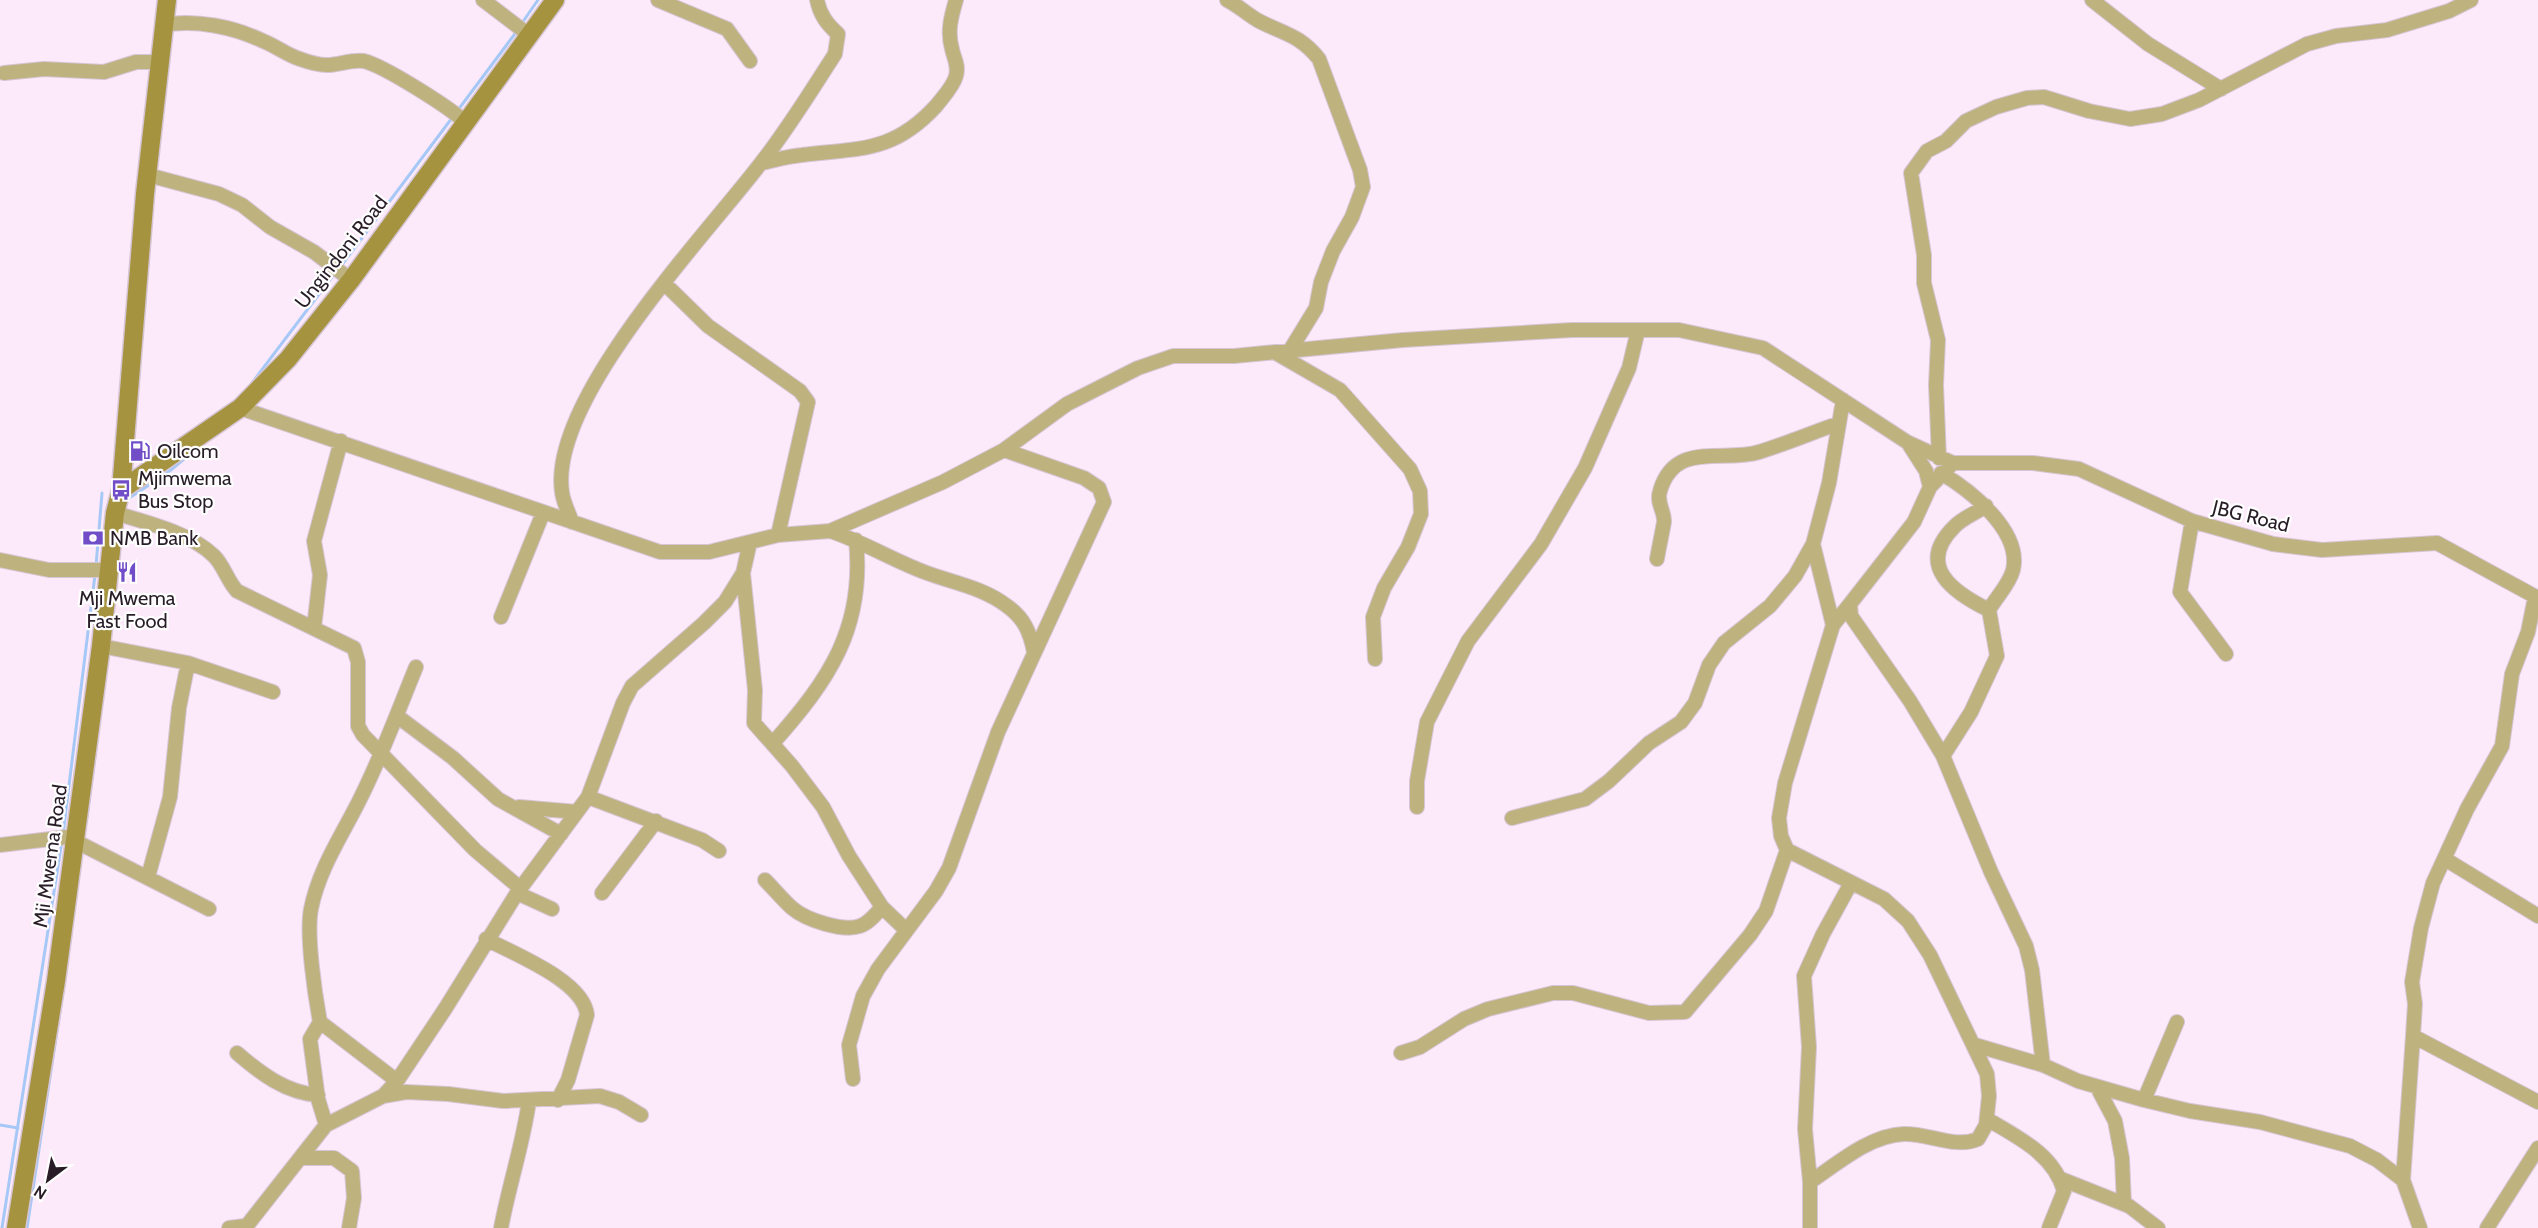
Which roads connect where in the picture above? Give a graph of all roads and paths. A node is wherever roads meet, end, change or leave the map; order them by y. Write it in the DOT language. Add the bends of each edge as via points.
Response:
graph roads {
  1 [pos="167,0"];
  2 [pos="483,0"];
  3 [pos="555,0"];
  4 [pos="658,0"];
  5 [pos="817,0"];
  6 [pos="956,0"];
  7 [pos="1227,0"];
  8 [pos="2092,0"];
  9 [pos="2471,0"];
  10 [pos="1244,4"];
  11 [pos="164,25"];
  12 [pos="529,35"];
  13 [pos="750,61"];
  14 [pos="158,62"];
  15 [pos="4,73"];
  16 [pos="2221,89"];
  17 [pos="466,123"];
  18 [pos="762,163"];
  19 [pos="148,175"];
  20 [pos="351,280"];
  21 [pos="664,283"];
  22 [pos="1638,330"];
  23 [pos="1282,353"];
  24 [pos="1843,400"];
  25 [pos="240,408"];
  26 [pos="1837,424"];
  27 [pos="341,441"];
  28 [pos="1907,442"];
  29 [pos="1004,450"];
  30 [pos="1946,460"];
  31 [pos="1941,473"];
  32 [pos="1930,487"];
  33 [pos="121,490"];
  34 [pos="1986,506"];
  35 [pos="115,513"];
  36 [pos="543,513"];
  37 [pos="2192,521"];
  38 [pos="572,522"];
  39 [pos="830,531"];
  40 [pos="778,535"];
  41 [pos="856,540"];
  42 [pos="750,542"];
  43 [pos="1813,544"];
  44 [pos="1657,559"];
  45 [pos="2,562"];
  46 [pos="108,570"];
  47 [pos="744,573"];
  48 [pos="2537,598"];
  49 [pos="1850,604"];
  50 [pos="1989,610"];
  51 [pos="501,618"];
  52 [pos="1833,625"];
  53 [pos="314,628"];
  54 [pos="101,646"];
  55 [pos="1034,652"];
  56 [pos="2226,654"];
  57 [pos="1375,658"];
  58 [pos="188,663"];
  59 [pos="416,667"];
  60 [pos="273,692"];
  61 [pos="397,716"];
  62 [pos="772,743"];
  63 [pos="380,756"];
  64 [pos="1943,756"];
  65 [pos="588,797"];
  66 [pos="508,806"];
  67 [pos="1417,807"];
  68 [pos="577,812"];
  69 [pos="1512,818"];
  70 [pos="656,821"];
  71 [pos="561,834"];
  72 [pos="75,838"];
  73 [pos="0,845"];
  74 [pos="1788,850"];
  75 [pos="719,851"];
  76 [pos="2445,859"];
  77 [pos="148,877"];
  78 [pos="765,880"];
  79 [pos="1851,883"];
  80 [pos="519,890"];
  81 [pos="602,893"];
  82 [pos="882,907"];
  83 [pos="209,909"];
  84 [pos="552,909"];
  85 [pos="2538,916"];
  86 [pos="905,929"];
  87 [pos="486,939"];
  88 [pos="320,1022"];
  89 [pos="2177,1022"];
  90 [pos="2413,1036"];
  91 [pos="1975,1045"];
  92 [pos="237,1053"];
  93 [pos="1401,1053"];
  94 [pos="2043,1065"];
  95 [pos="853,1080"];
  96 [pos="397,1081"];
  97 [pos="2097,1087"];
  98 [pos="318,1095"];
  99 [pos="383,1096"];
  100 [pos="558,1100"];
  101 [pos="2144,1100"];
  102 [pos="529,1101"];
  103 [pos="2538,1102"];
  104 [pos="640,1115"];
  105 [pos="1987,1119"];
  106 [pos="326,1125"];
  107 [pos="2538,1148"];
  108 [pos="301,1158"];
  109 [pos="2061,1179"];
  110 [pos="2403,1180"];
  111 [pos="1810,1182"];
  112 [pos="2124,1204"];
  113 [pos="245,1227"];
  114 [pos="16,1228"];
  115 [pos="229,1228"];
  116 [pos="349,1228"];
  117 [pos="501,1228"];
  118 [pos="1810,1228"];
  119 [pos="2049,1228"];
  120 [pos="2158,1228"];
  121 [pos="2420,1228"];
  122 [pos="2487,1228"];
  1 -- 11 [label="main road, Mji Mwema Road"];
  2 -- 12 [label="street"];
  3 -- 12 [label="main road, Ungindoni Road"];
  4 -- 13 [label="street" via="727,29"];
  5 -- 18 [label="street" via="820,12 838,34 835,54"];
  6 -- 18 [label="street" via="950,36 958,66 956,77 928,114 890,141 865,150"];
  7 -- 10 [label="street"];
  8 -- 16 [label="street" via="2148,44"];
  9 -- 16 [label="street" via="2387,30 2307,44"];
  10 -- 23 [label="street" via="1262,22 1308,44 1319,59 1355,151 1363,187 1333,251 1316,308"];
  11 -- 14 [label="main road, Mji Mwema Road"];
  11 -- 17 [label="street" via="220,27 312,63 363,61 379,67"];
  12 -- 17 [label="main road, Ungindoni Road"];
  14 -- 15 [label="street" via="136,62 104,72 44,69"];
  14 -- 19 [label="main road, Mji Mwema Road"];
  16 -- 30 [label="street" via="2162,114 2130,119 2060,101 2027,98 1966,120 1917,162 1911,182 1924,255 1924,283 1938,340 1936,386"];
  17 -- 20 [label="main road, Ungindoni Road"];
  18 -- 21 [label="street"];
  19 -- 20 [label="street" via="219,194 314,252"];
  19 -- 33 [label="main road, Mji Mwema Road"];
  20 -- 25 [label="main road, Ungindoni Road" via="288,359"];
  21 -- 38 [label="street" via="640,311 583,405 570,437 562,492"];
  21 -- 40 [label="street" via="708,326 800,391 808,402"];
  22 -- 23 [label="street" via="1403,340"];
  22 -- 24 [label="street" via="1679,330 1763,348"];
  22 -- 67 [label="street" via="1629,368 1585,468 1541,544 1468,641 1427,722"];
  23 -- 29 [label="street" via="1173,356 1138,368 1067,404"];
  23 -- 57 [label="street" via="1340,390 1410,469 1420,491 1421,514 1372,617"];
  24 -- 26 [label="street"];
  24 -- 28 [label="street"];
  25 -- 27 [label="street"];
  25 -- 33 [label="main road, Ungindoni Road"];
  26 -- 43 [label="street" via="1829,483"];
  26 -- 44 [label="street" via="1756,453 1698,456 1682,462 1669,472 1659,492 1664,520"];
  27 -- 36 [label="street"];
  27 -- 53 [label="street" via="314,541 320,575"];
  28 -- 30 [label="street"];
  28 -- 32 [label="street" via="1919,457"];
  29 -- 39 [label="street" via="943,482"];
  29 -- 55 [label="street" via="1084,478 1099,488 1104,502"];
  30 -- 31 [label="street"];
  30 -- 37 [label="street, JBG Road" via="2079,469"];
  31 -- 32 [label="street"];
  31 -- 34 [label="street"];
  32 -- 49 [label="street" via="1914,522"];
  33 -- 35 [label="main road, Mji Mwema Road"];
  34 -- 50 [label="street" via="2006,533 2013,554 2013,569 2005,588"];
  34 -- 50 [label="street" via="1955,525 1943,539 1937,564 1958,594"];
  35 -- 46 [label="main road, Mji Mwema Road"];
  35 -- 53 [label="street" via="163,527 206,548 237,591"];
  36 -- 38 [label="street"];
  36 -- 51 [label="street"];
  37 -- 48 [label="street, JBG Road" via="2273,544 2322,550 2437,543"];
  37 -- 56 [label="street" via="2180,592"];
  38 -- 42 [label="street" via="660,552 709,552"];
  39 -- 40 [label="street"];
  39 -- 41 [label="street"];
  40 -- 42 [label="street"];
  41 -- 55 [label="street" via="908,565 981,591 1008,606 1029,628"];
  41 -- 62 [label="street" via="858,590 839,651 806,705"];
  42 -- 47 [label="street"];
  43 -- 52 [label="street"];
  43 -- 69 [label="street" via="1795,576 1770,606 1724,643 1709,665 1695,703 1681,722 1648,743 1585,799"];
  45 -- 46 [label="street" via="49,570"];
  46 -- 54 [label="main road, Mji Mwema Road"];
  47 -- 62 [label="street" via="755,690 754,723"];
  47 -- 65 [label="street" via="708,620 632,686"];
  48 -- 76 [label="street" via="2512,674 2502,746"];
  49 -- 52 [label="street"];
  49 -- 64 [label="street" via="1855,624 1910,701"];
  50 -- 64 [label="street" via="1997,656 1971,712"];
  52 -- 74 [label="street" via="1785,783 1779,818"];
  53 -- 63 [label="street" via="354,648 358,662 358,726"];
  54 -- 58 [label="street"];
  54 -- 72 [label="main road, Mji Mwema Road"];
  55 -- 86 [label="street" via="987,760 949,868"];
  58 -- 60 [label="street"];
  58 -- 77 [label="street" via="170,797"];
  59 -- 61 [label="street"];
  61 -- 63 [label="street"];
  61 -- 66 [label="street"];
  62 -- 82 [label="street" via="823,807"];
  63 -- 80 [label="street"];
  63 -- 88 [label="street" via="335,843 311,910 311,950"];
  64 -- 94 [label="street" via="2026,946"];
  65 -- 68 [label="street"];
  65 -- 70 [label="street"];
  66 -- 68 [label="street"];
  66 -- 71 [label="street"];
  68 -- 71 [label="street"];
  70 -- 75 [label="street"];
  70 -- 81 [label="street"];
  71 -- 80 [label="street"];
  72 -- 73 [label="street"];
  72 -- 77 [label="street"];
  72 -- 114 [label="main road, Mji Mwema Road"];
  74 -- 79 [label="street"];
  74 -- 93 [label="street" via="1766,911 1685,1012 1649,1013 1573,993 1553,993 1488,1009 1420,1047"];
  76 -- 85 [label="street"];
  76 -- 90 [label="street" via="2433,883 2421,928 2412,982"];
  77 -- 83 [label="street"];
  78 -- 82 [label="street" via="793,909 835,925 860,926"];
  79 -- 91 [label="street" via="1884,899 1908,921 1930,955"];
  79 -- 111 [label="street" via="1804,976 1809,1047 1805,1129"];
  80 -- 84 [label="street"];
  80 -- 87 [label="street"];
  82 -- 86 [label="street"];
  86 -- 95 [label="street" via="862,996 849,1045"];
  87 -- 96 [label="street"];
  87 -- 100 [label="street" via="567,984 586,1008 568,1080"];
  88 -- 96 [label="street"];
  88 -- 98 [label="street" via="310,1039"];
  89 -- 101 [label="street"];
  90 -- 103 [label="street"];
  90 -- 110 [label="street"];
  91 -- 94 [label="street"];
  91 -- 105 [label="street" via="1987,1074"];
  92 -- 98 [label="street" via="284,1087"];
  94 -- 97 [label="street"];
  96 -- 99 [label="street"];
  97 -- 101 [label="street"];
  97 -- 112 [label="street" via="2115,1121"];
  98 -- 106 [label="street"];
  99 -- 102 [label="street" via="406,1092"];
  99 -- 106 [label="street"];
  100 -- 102 [label="street"];
  100 -- 104 [label="street" via="600,1096"];
  101 -- 110 [label="street" via="2260,1122 2350,1146"];
  102 -- 117 [label="street" via="524,1140"];
  105 -- 109 [label="street" via="2035,1150"];
  105 -- 111 [label="street" via="1978,1139 1971,1142 1895,1135 1865,1146"];
  106 -- 108 [label="street"];
  107 -- 122 [label="street"];
  108 -- 113 [label="street"];
  108 -- 116 [label="street" via="334,1158 352,1171 354,1198"];
  109 -- 112 [label="street"];
  109 -- 119 [label="street" via="2064,1191"];
  110 -- 121 [label="street"];
  111 -- 118 [label="street"];
  112 -- 120 [label="street"];
  113 -- 115 [label="street"];
}
